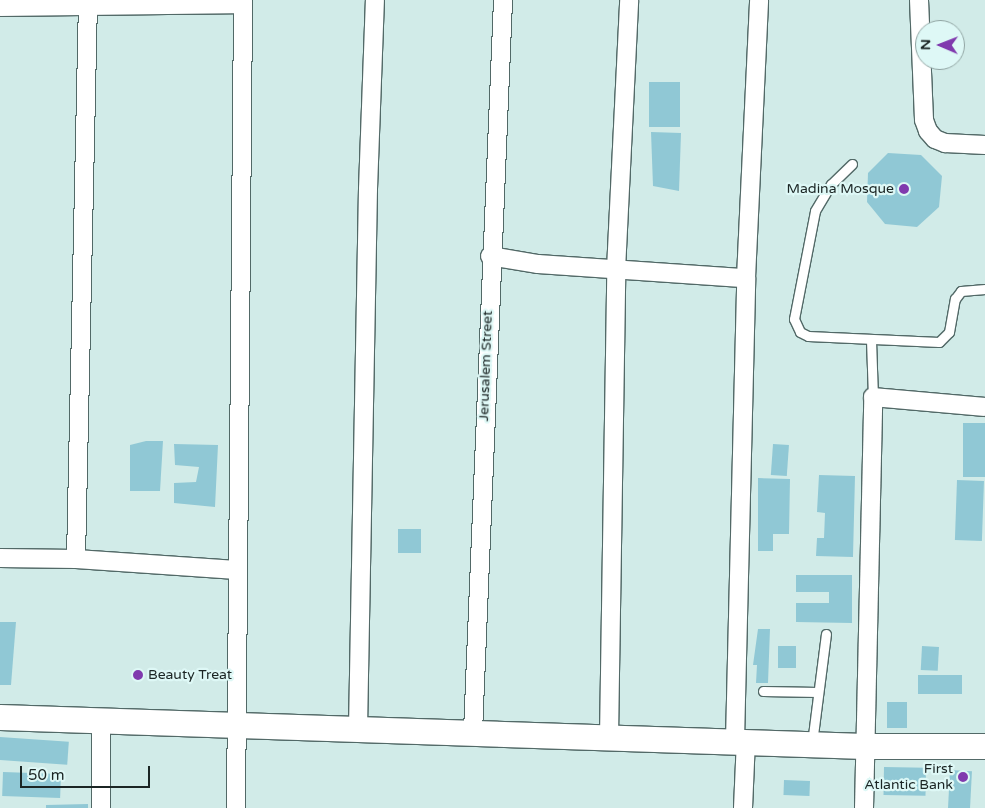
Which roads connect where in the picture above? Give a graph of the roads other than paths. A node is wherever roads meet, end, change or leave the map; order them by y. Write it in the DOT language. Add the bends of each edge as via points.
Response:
graph roads {
  1 [pos="376,0"];
  2 [pos="503,0"];
  3 [pos="629,0"];
  4 [pos="759,0"];
  5 [pos="920,0"];
  6 [pos="243,2"];
  7 [pos="88,3"];
  8 [pos="0,7"];
  9 [pos="985,145"];
  10 [pos="852,164"];
  11 [pos="490,256"];
  12 [pos="616,270"];
  13 [pos="746,278"];
  14 [pos="985,289"];
  15 [pos="871,340"];
  16 [pos="873,397"];
  17 [pos="985,407"];
  18 [pos="0,558"];
  19 [pos="76,559"];
  20 [pos="237,570"];
  21 [pos="826,634"];
  22 [pos="763,691"];
  23 [pos="818,692"];
  24 [pos="0,717"];
  25 [pos="101,719"];
  26 [pos="236,724"];
  27 [pos="358,729"];
  28 [pos="473,732"];
  29 [pos="609,737"];
  30 [pos="740,740"];
  31 [pos="812,743"];
  32 [pos="865,746"];
  33 [pos="985,746"];
  34 [pos="101,808"];
  35 [pos="236,808"];
  36 [pos="743,808"];
  37 [pos="864,808"];
  1 -- 27 [label="street" via="368,199"];
  2 -- 11 [label="street, Jerusalem Street"];
  3 -- 12 [label="street"];
  4 -- 13 [label="street"];
  5 -- 9 [label="street" via="924,120 928,131 936,139 946,142"];
  6 -- 7 [label="street"];
  6 -- 20 [label="street"];
  7 -- 8 [label="street"];
  7 -- 19 [label="street"];
  10 -- 15 [label="lane" via="831,184 815,211 794,319 795,326 808,336"];
  11 -- 12 [label="street"];
  11 -- 28 [label="street, Jerusalem Street"];
  12 -- 13 [label="street"];
  12 -- 29 [label="street"];
  13 -- 30 [label="street"];
  14 -- 15 [label="lane" via="961,290 954,299 949,332 939,342"];
  15 -- 16 [label="lane"];
  16 -- 17 [label="street"];
  16 -- 32 [label="street"];
  18 -- 19 [label="street"];
  19 -- 20 [label="street"];
  20 -- 26 [label="street"];
  21 -- 23 [label="lane"];
  22 -- 23 [label="lane"];
  23 -- 31 [label="lane"];
  24 -- 25 [label="street"];
  25 -- 26 [label="street"];
  25 -- 34 [label="street"];
  26 -- 27 [label="street"];
  26 -- 35 [label="street"];
  27 -- 28 [label="street"];
  28 -- 29 [label="street"];
  29 -- 30 [label="street"];
  30 -- 31 [label="street"];
  30 -- 36 [label="street"];
  31 -- 32 [label="street"];
  32 -- 33 [label="street"];
  32 -- 37 [label="street"];
}
